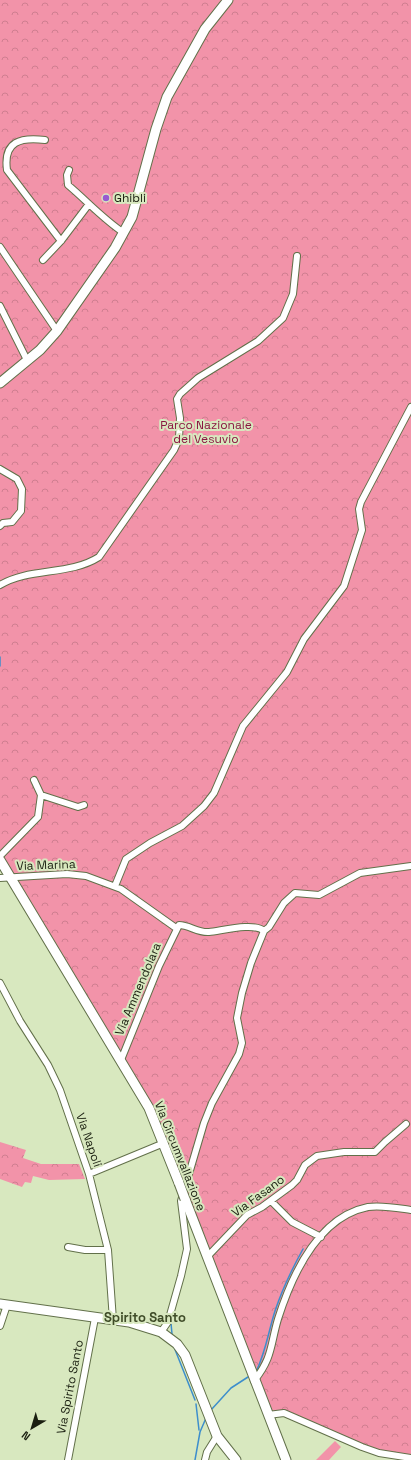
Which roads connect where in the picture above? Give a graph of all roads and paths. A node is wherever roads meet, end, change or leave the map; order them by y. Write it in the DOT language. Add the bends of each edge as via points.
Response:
graph roads {
  1 [pos="228,0"];
  2 [pos="45,140"];
  3 [pos="69,170"];
  4 [pos="89,204"];
  5 [pos="124,233"];
  6 [pos="61,241"];
  7 [pos="0,247"];
  8 [pos="297,256"];
  9 [pos="43,260"];
  10 [pos="0,306"];
  11 [pos="57,331"];
  12 [pos="28,360"];
  13 [pos="0,383"];
  14 [pos="411,407"];
  15 [pos="0,469"];
  16 [pos="0,526"];
  17 [pos="0,585"];
  18 [pos="34,780"];
  19 [pos="40,795"];
  20 [pos="84,805"];
  21 [pos="0,856"];
  22 [pos="0,860"];
  23 [pos="411,866"];
  24 [pos="10,877"];
  25 [pos="0,878"];
  26 [pos="115,886"];
  27 [pos="176,928"];
  28 [pos="264,931"];
  29 [pos="0,983"];
  30 [pos="121,1060"];
  31 [pos="406,1124"];
  32 [pos="164,1144"];
  33 [pos="89,1174"];
  34 [pos="271,1201"];
  35 [pos="411,1210"];
  36 [pos="321,1237"];
  37 [pos="68,1247"];
  38 [pos="108,1250"];
  39 [pos="207,1257"];
  40 [pos="4,1304"];
  41 [pos="95,1318"];
  42 [pos="113,1320"];
  43 [pos="0,1326"];
  44 [pos="161,1332"];
  45 [pos="254,1381"];
  46 [pos="268,1415"];
  47 [pos="217,1436"];
  48 [pos="411,1458"];
  49 [pos="68,1460"];
  50 [pos="205,1460"];
  51 [pos="236,1460"];
  52 [pos="286,1460"];
  1 -- 5 [label="street" via="206,29 168,97 156,129 138,199"];
  2 -- 6 [label="street" via="30,138 13,144 6,155 7,170"];
  3 -- 4 [label="street" via="68,185"];
  4 -- 5 [label="street"];
  4 -- 6 [label="street"];
  5 -- 11 [label="street"];
  6 -- 9 [label="street"];
  7 -- 11 [label="street"];
  8 -- 17 [label="street" via="293,294 283,318 258,341 198,378 180,394 177,399 180,418 179,439 174,450 99,557 89,563 56,572 11,578"];
  10 -- 12 [label="street"];
  11 -- 12 [label="street"];
  12 -- 13 [label="street"];
  14 -- 26 [label="street" via="358,509 362,530 344,586 338,596 304,639 287,672 243,726 214,792 204,806 182,826 132,853 123,865"];
  15 -- 16 [label="street" via="19,482 22,488 22,502 20,514 12,522"];
  18 -- 19 [label="street"];
  19 -- 20 [label="street" via="78,807"];
  19 -- 21 [label="street" via="38,816"];
  22 -- 24 [label="street, Via Circumvallazione"];
  23 -- 28 [label="street" via="360,873 319,895 295,893 284,903"];
  24 -- 25 [label="street, Via Marina"];
  24 -- 26 [label="street, Via Marina" via="82,875"];
  24 -- 30 [label="street, Via Circumvallazione"];
  26 -- 27 [label="street"];
  27 -- 28 [label="street" via="183,925 201,933 245,928 261,928"];
  27 -- 30 [label="street, Via Ammendolara"];
  28 -- 44 [label="street" via="250,963 237,1018 242,1043 239,1054 212,1102 181,1201 187,1249 168,1322"];
  29 -- 33 [label="street, Via Napoli" via="60,1090"];
  30 -- 32 [label="street, Via Circumvallazione" via="149,1108"];
  31 -- 34 [label="street, Via Fasano" via="375,1152 344,1152 317,1156 305,1165 297,1180"];
  32 -- 33 [label="street"];
  32 -- 39 [label="street, Via Circumvallazione, bridge"];
  33 -- 38 [label="street, Via Napoli"];
  34 -- 36 [label="street" via="292,1222"];
  34 -- 39 [label="street, Via Fasano" via="247,1214"];
  35 -- 36 [label="street" via="368,1207 339,1220"];
  36 -- 45 [label="street" via="306,1256 289,1287 269,1358"];
  37 -- 38 [label="street"];
  38 -- 42 [label="street, Via Napoli"];
  39 -- 45 [label="street, Via Circumvallazione"];
  40 -- 41 [label="street"];
  40 -- 43 [label="street"];
  41 -- 42 [label="street"];
  41 -- 49 [label="street, Via Spirito Santo"];
  42 -- 44 [label="street"];
  44 -- 47 [label="street" via="177,1344 185,1355"];
  45 -- 46 [label="street, Via Circumvallazione"];
  46 -- 48 [label="street" via="284,1413 379,1453"];
  46 -- 52 [label="street, Via Circumvallazione"];
  47 -- 50 [label="street"];
  47 -- 51 [label="street"];
}
